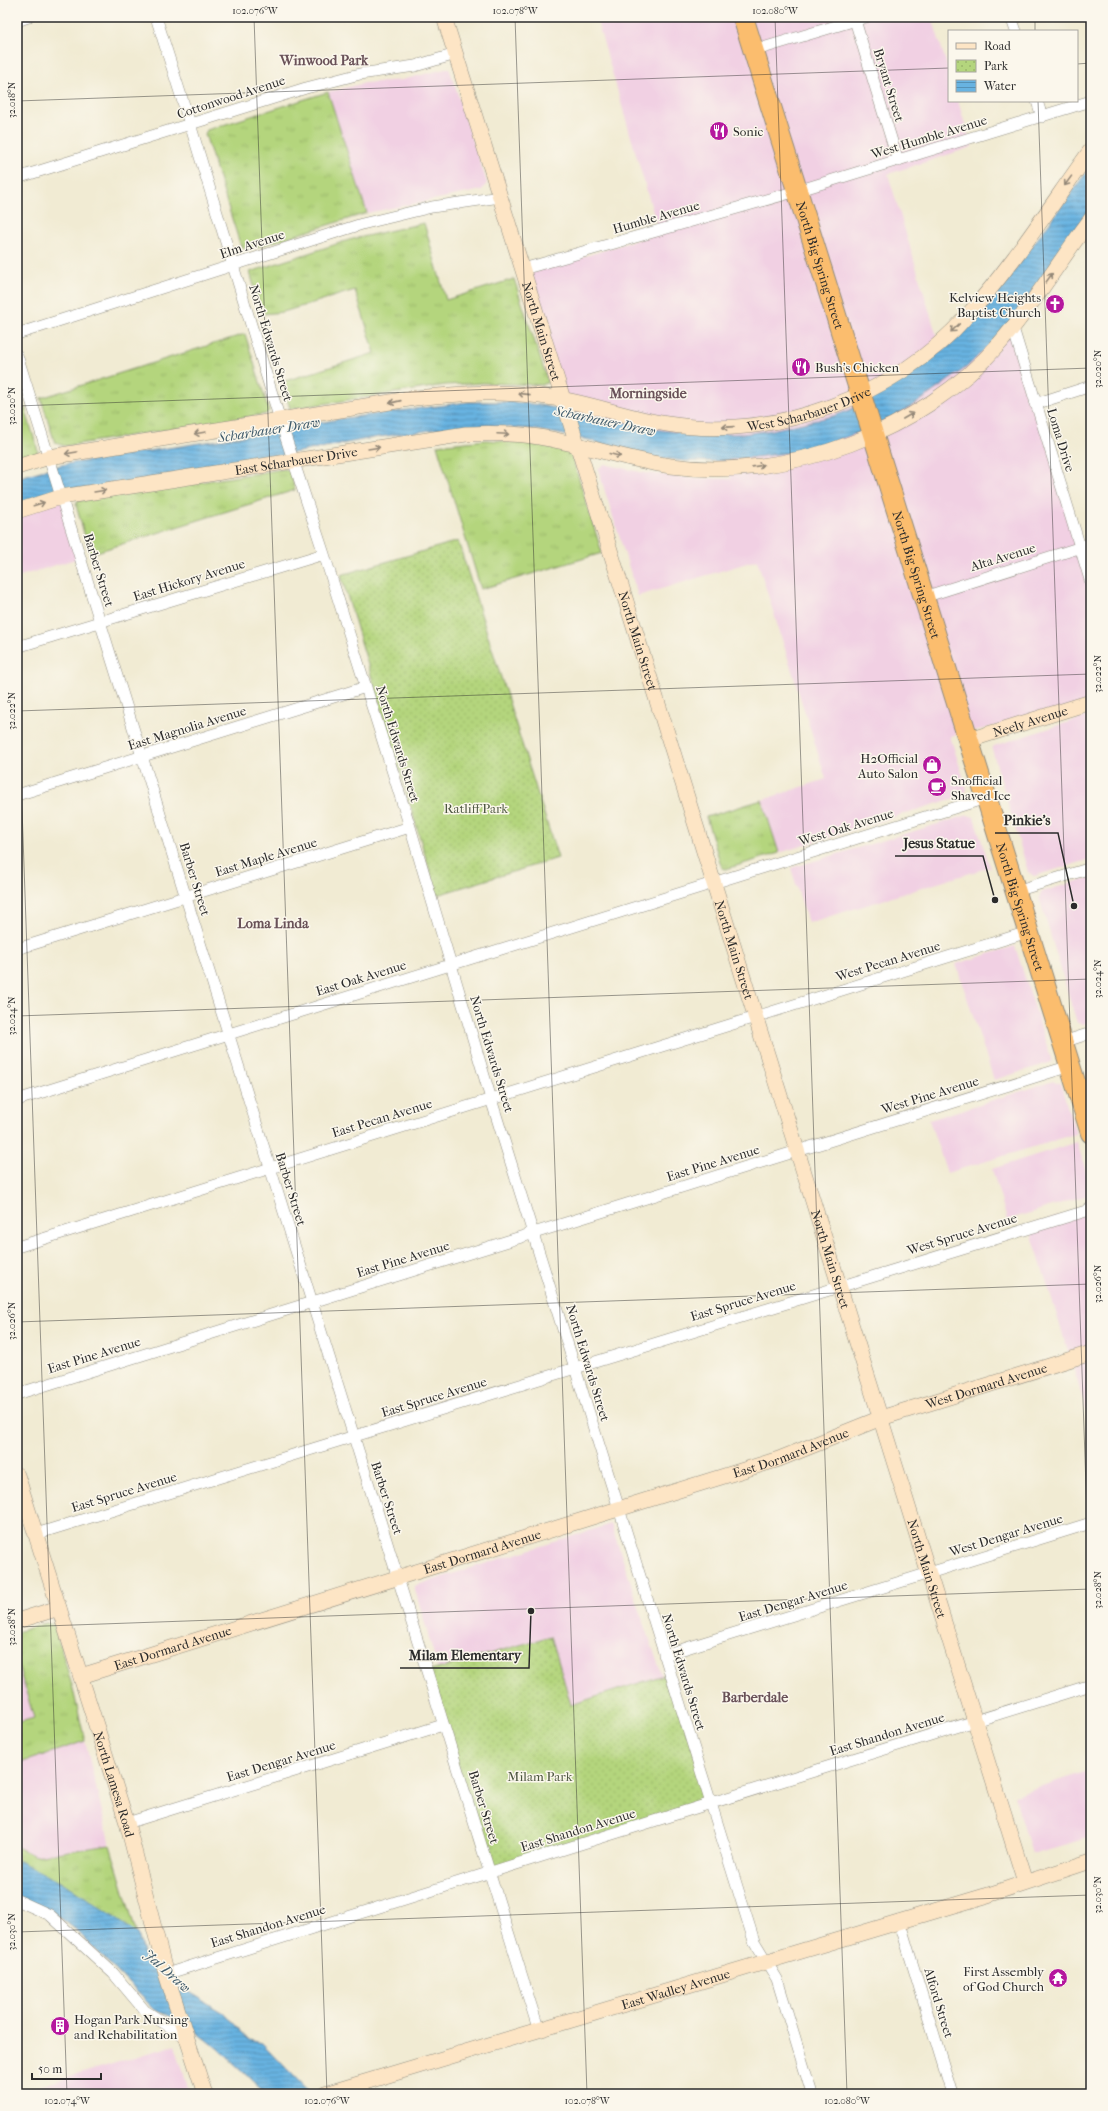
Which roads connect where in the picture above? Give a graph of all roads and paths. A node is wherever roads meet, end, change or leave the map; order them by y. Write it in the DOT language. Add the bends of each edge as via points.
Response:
graph roads {
  1 [pos="28,17"];
  2 [pos="156,17"];
  3 [pos="444,17"];
  4 [pos="742,17"];
  5 [pos="1011,17"];
  6 [pos="858,18"];
  7 [pos="17,20"];
  8 [pos="1016,30"];
  9 [pos="753,51"];
  10 [pos="456,54"];
  11 [pos="1091,101"];
  12 [pos="1037,102"];
  13 [pos="1042,117"];
  14 [pos="190,124"];
  15 [pos="1091,150"];
  16 [pos="898,161"];
  17 [pos="17,178"];
  18 [pos="797,191"];
  19 [pos="500,197"];
  20 [pos="1091,219"];
  21 [pos="233,265"];
  22 [pos="523,270"];
  23 [pos="1013,328"];
  24 [pos="17,334"];
  25 [pos="17,354"];
  26 [pos="1091,386"];
  27 [pos="860,395"];
  28 [pos="563,399"];
  29 [pos="1035,404"];
  30 [pos="280,420"];
  31 [pos="873,434"];
  32 [pos="578,446"];
  33 [pos="49,457"];
  34 [pos="294,461"];
  35 [pos="17,467"];
  36 [pos="61,497"];
  37 [pos="17,511"];
  38 [pos="1091,544"];
  39 [pos="1080,548"];
  40 [pos="324,554"];
  41 [pos="1091,583"];
  42 [pos="924,597"];
  43 [pos="100,622"];
  44 [pos="17,647"];
  45 [pos="366,687"];
  46 [pos="1091,702"];
  47 [pos="969,740"];
  48 [pos="142,757"];
  49 [pos="17,795"];
  50 [pos="986,798"];
  51 [pos="410,828"];
  52 [pos="1091,868"];
  53 [pos="714,883"];
  54 [pos="1016,891"];
  55 [pos="185,897"];
  56 [pos="1028,932"];
  57 [pos="17,949"];
  58 [pos="450,965"];
  59 [pos="756,1016"];
  60 [pos="1091,1033"];
  61 [pos="228,1034"];
  62 [pos="1062,1042"];
  63 [pos="1070,1066"];
  64 [pos="491,1099"];
  65 [pos="17,1100"];
  66 [pos="1091,1133"];
  67 [pos="798,1151"];
  68 [pos="269,1168"];
  69 [pos="1091,1208"];
  70 [pos="532,1233"];
  71 [pos="17,1247"];
  72 [pos="840,1285"];
  73 [pos="312,1303"];
  74 [pos="1091,1352"];
  75 [pos="575,1368"];
  76 [pos="17,1394"];
  77 [pos="881,1418"];
  78 [pos="353,1436"];
  79 [pos="17,1475"];
  80 [pos="618,1508"];
  81 [pos="1091,1523"];
  82 [pos="36,1534"];
  83 [pos="929,1574"];
  84 [pos="398,1577"];
  85 [pos="59,1608"];
  86 [pos="17,1621"];
  87 [pos="664,1655"];
  88 [pos="81,1676"];
  89 [pos="1091,1686"];
  90 [pos="975,1722"];
  91 [pos="444,1725"];
  92 [pos="710,1803"];
  93 [pos="126,1823"];
  94 [pos="1091,1861"];
  95 [pos="489,1872"];
  96 [pos="1025,1882"];
  97 [pos="17,1900"];
  98 [pos="899,1920"];
  99 [pos="765,1961"];
  100 [pos="166,1974"];
  101 [pos="539,2031"];
  102 [pos="186,2037"];
  103 [pos="205,2094"];
  104 [pos="325,2094"];
  105 [pos="812,2094"];
  106 [pos="952,2094"];
  1 -- 7 [label="street"];
  2 -- 14 [label="street, North Edwards Street"];
  3 -- 10 [label="main road, North Main Street"];
  4 -- 9 [label="highway, North Big Spring Street"];
  5 -- 8 [label="street"];
  6 -- 9 [label="street"];
  6 -- 16 [label="street, Bryant Street"];
  9 -- 18 [label="highway, North Big Spring Street"];
  10 -- 14 [label="street, Cottonwood Avenue" via="415,66 360,74 306,88"];
  10 -- 19 [label="main road, North Main Street"];
  11 -- 13 [label="street, West Humble Avenue"];
  12 -- 13 [label="street"];
  13 -- 16 [label="street, West Humble Avenue"];
  14 -- 17 [label="street, Cottonwood Avenue"];
  14 -- 21 [label="street, North Edwards Street"];
  15 -- 27 [label="main road, West Scharbauer Drive, one-way" via="968,315 918,360 879,386"];
  16 -- 18 [label="street, West Humble Avenue"];
  18 -- 22 [label="street, Humble Avenue"];
  18 -- 27 [label="highway, North Big Spring Street"];
  19 -- 21 [label="street, Elm Avenue" via="390,216"];
  19 -- 22 [label="main road, North Main Street"];
  23 -- 20 [label="main road, one-way"];
  21 -- 24 [label="street, Elm Avenue"];
  21 -- 30 [label="street, North Edwards Street"];
  22 -- 28 [label="main road, North Main Street"];
  23 -- 29 [label="street, Loma Drive"];
  31 -- 23 [label="main road, one-way" via="907,417 944,393 977,366"];
  25 -- 33 [label="street, Barber Street"];
  26 -- 29 [label="street"];
  27 -- 28 [label="main road, West Scharbauer Drive, one-way" via="832,407 790,419 722,427 668,424"];
  27 -- 31 [label="highway, North Big Spring Street"];
  28 -- 30 [label="main road, one-way" via="499,392 454,393"];
  28 -- 32 [label="main road, North Main Street"];
  29 -- 39 [label="street, Loma Drive"];
  30 -- 33 [label="main road, one-way"];
  30 -- 34 [label="street, North Edwards Street"];
  32 -- 31 [label="main road, one-way" via="670,466 701,469 734,468 798,459"];
  31 -- 42 [label="highway, North Big Spring Street"];
  34 -- 32 [label="main road, East Scharbauer Drive, one-way" via="430,439 478,434 521,435"];
  32 -- 53 [label="main road, North Main Street"];
  33 -- 35 [label="main road"];
  33 -- 36 [label="street, Barber Street"];
  36 -- 34 [label="main road, East Scharbauer Drive, one-way"];
  34 -- 40 [label="street, North Edwards Street"];
  37 -- 36 [label="main road, East Scharbauer Drive, one-way"];
  36 -- 43 [label="street, Barber Street"];
  38 -- 39 [label="street, Alta Avenue"];
  39 -- 41 [label="street, Loma Drive"];
  39 -- 42 [label="street, Alta Avenue"];
  40 -- 43 [label="street, East Hickory Avenue"];
  40 -- 45 [label="street, North Edwards Street"];
  42 -- 47 [label="highway, North Big Spring Street"];
  43 -- 44 [label="street, East Hickory Avenue"];
  43 -- 48 [label="street, Barber Street"];
  45 -- 48 [label="street, East Magnolia Avenue"];
  45 -- 51 [label="street, North Edwards Street"];
  46 -- 47 [label="main road, Neely Avenue"];
  47 -- 50 [label="highway, North Big Spring Street"];
  48 -- 49 [label="street, East Magnolia Avenue"];
  48 -- 55 [label="street, Barber Street"];
  50 -- 53 [label="street, West Oak Avenue"];
  50 -- 54 [label="highway, North Big Spring Street"];
  51 -- 55 [label="street, East Maple Avenue"];
  51 -- 58 [label="street, North Edwards Street"];
  52 -- 54 [label="street"];
  53 -- 58 [label="street, East Oak Avenue"];
  53 -- 59 [label="main road, North Main Street"];
  54 -- 56 [label="highway, North Big Spring Street"];
  55 -- 57 [label="street, East Maple Avenue"];
  55 -- 61 [label="street, Barber Street"];
  56 -- 59 [label="street, West Pecan Avenue"];
  56 -- 62 [label="highway, North Big Spring Street"];
  58 -- 61 [label="street, East Oak Avenue"];
  58 -- 64 [label="street, North Edwards Street"];
  59 -- 64 [label="street, East Pecan Avenue"];
  59 -- 67 [label="main road, North Main Street"];
  60 -- 62 [label="street"];
  61 -- 65 [label="street, East Oak Avenue"];
  61 -- 68 [label="street, Barber Street"];
  62 -- 63 [label="highway, North Big Spring Street"];
  63 -- 66 [label="highway, North Big Spring Street"];
  63 -- 67 [label="street, West Pine Avenue"];
  64 -- 68 [label="street, East Pecan Avenue"];
  64 -- 70 [label="street, North Edwards Street"];
  67 -- 70 [label="street, East Pine Avenue"];
  67 -- 72 [label="main road, North Main Street"];
  68 -- 71 [label="street, East Pecan Avenue"];
  68 -- 73 [label="street, Barber Street"];
  69 -- 72 [label="street, West Spruce Avenue"];
  70 -- 73 [label="street, East Pine Avenue"];
  70 -- 75 [label="street, North Edwards Street"];
  72 -- 75 [label="street, East Spruce Avenue"];
  72 -- 77 [label="main road, North Main Street"];
  73 -- 76 [label="street, East Pine Avenue"];
  73 -- 78 [label="street, Barber Street"];
  74 -- 77 [label="main road, West Dormard Avenue"];
  75 -- 78 [label="street, East Spruce Avenue"];
  75 -- 80 [label="street, North Edwards Street"];
  77 -- 80 [label="main road, East Dormard Avenue" via="778,1459"];
  77 -- 83 [label="main road, North Main Street"];
  78 -- 82 [label="street, East Spruce Avenue"];
  78 -- 84 [label="street, Barber Street"];
  79 -- 82 [label="main road, North Lamesa Road"];
  80 -- 84 [label="main road, East Dormard Avenue"];
  80 -- 87 [label="street, North Edwards Street"];
  81 -- 83 [label="street, West Dengar Avenue"];
  82 -- 85 [label="main road, North Lamesa Road"];
  83 -- 87 [label="street, East Dengar Avenue"];
  83 -- 90 [label="main road, North Main Street"];
  84 -- 88 [label="main road, East Dormard Avenue"];
  84 -- 91 [label="street, Barber Street"];
  85 -- 86 [label="main road"];
  85 -- 88 [label="main road, North Lamesa Road"];
  87 -- 92 [label="street, North Edwards Street"];
  88 -- 93 [label="main road, North Lamesa Road"];
  89 -- 90 [label="street, East Shandon Avenue"];
  90 -- 92 [label="street, East Shandon Avenue"];
  90 -- 96 [label="main road, North Main Street"];
  91 -- 93 [label="street, East Dengar Avenue"];
  91 -- 95 [label="street, Barber Street"];
  92 -- 95 [label="street, East Shandon Avenue"];
  92 -- 99 [label="street, North Edwards Street" via="754,1941"];
  93 -- 100 [label="main road, North Lamesa Road"];
  94 -- 96 [label="main road, East Wadley Avenue"];
  95 -- 100 [label="street, East Shandon Avenue"];
  95 -- 101 [label="street, Barber Street"];
  96 -- 98 [label="main road, East Wadley Avenue"];
  97 -- 102 [label="street" via="50,1915 113,1973 145,2011"];
  98 -- 99 [label="main road, East Wadley Avenue"];
  98 -- 106 [label="street, Alford Street"];
  99 -- 101 [label="main road, East Wadley Avenue"];
  99 -- 105 [label="street, North Edwards Street" via="777,1979"];
  100 -- 102 [label="main road, North Lamesa Road"];
  101 -- 104 [label="main road, East Wadley Avenue"];
  102 -- 103 [label="main road, North Lamesa Road"];
}
